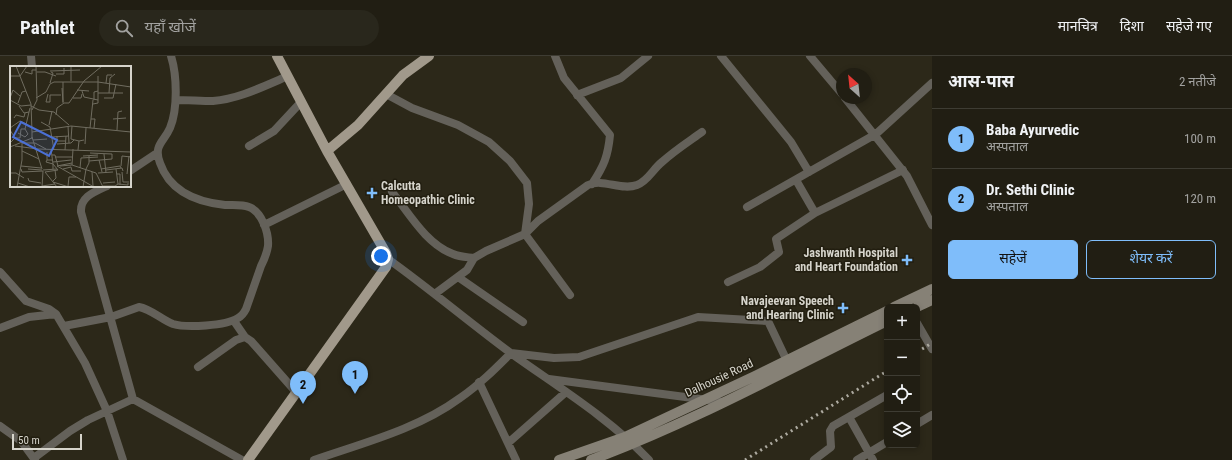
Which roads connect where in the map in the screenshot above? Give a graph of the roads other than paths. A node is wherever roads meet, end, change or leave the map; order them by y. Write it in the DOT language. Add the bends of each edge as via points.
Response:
graph roads {
  1 [pos="31,56"];
  2 [pos="171,56"];
  3 [pos="277,56"];
  4 [pos="429,56"];
  5 [pos="555,56"];
  6 [pos="648,56"];
  7 [pos="721,56"];
  8 [pos="810,56"];
  9 [pos="32,66"];
  10 [pos="288,76"];
  11 [pos="932,83"];
  12 [pos="836,87"];
  13 [pos="386,94"];
  14 [pos="577,96"];
  15 [pos="176,100"];
  16 [pos="301,102"];
  17 [pos="850,104"];
  18 [pos="702,132"];
  19 [pos="876,134"];
  20 [pos="249,146"];
  21 [pos="327,151"];
  22 [pos="157,154"];
  23 [pos="131,170"];
  24 [pos="903,170"];
  25 [pos="809,172"];
  26 [pos="796,180"];
  27 [pos="347,184"];
  28 [pos="592,184"];
  29 [pos="105,187"];
  30 [pos="392,192"];
  31 [pos="748,207"];
  32 [pos="815,213"];
  33 [pos="264,225"];
  34 [pos="932,225"];
  35 [pos="526,234"];
  36 [pos="474,258"];
  37 [pos="388,259"];
  38 [pos="0,272"];
  39 [pos="458,277"];
  40 [pos="728,282"];
  41 [pos="932,289"];
  42 [pos="436,293"];
  43 [pos="570,295"];
  44 [pos="932,300"];
  45 [pos="907,304"];
  46 [pos="920,306"];
  47 [pos="884,312"];
  48 [pos="56,314"];
  49 [pos="111,317"];
  50 [pos="234,321"];
  51 [pos="523,322"];
  52 [pos="884,323"];
  53 [pos="64,326"];
  54 [pos="0,328"];
  55 [pos="920,328"];
  56 [pos="245,337"];
  57 [pos="932,349"];
  58 [pos="511,353"];
  59 [pos="787,361"];
  60 [pos="198,367"];
  61 [pos="548,379"];
  62 [pos="479,382"];
  63 [pos="296,392"];
  64 [pos="566,392"];
  65 [pos="884,397"];
  66 [pos="133,399"];
  67 [pos="704,400"];
  68 [pos="723,402"];
  69 [pos="107,411"];
  70 [pos="932,415"];
  71 [pos="849,417"];
  72 [pos="920,422"];
  73 [pos="0,426"];
  74 [pos="625,437"];
  75 [pos="508,443"];
  76 [pos="634,444"];
  77 [pos="884,445"];
  78 [pos="871,456"];
  79 [pos="34,459"];
  80 [pos="124,460"];
  81 [pos="242,460"];
  82 [pos="248,460"];
  83 [pos="314,460"];
  84 [pos="516,460"];
  85 [pos="559,460"];
  86 [pos="591,460"];
  87 [pos="649,460"];
  88 [pos="814,460"];
  89 [pos="857,460"];
  1 -- 9 [label="street"];
  2 -- 15 [label="street" via="175,73"];
  3 -- 10 [label="main road"];
  4 -- 13 [label="main road" via="403,75"];
  5 -- 14 [label="street" via="564,78"];
  6 -- 14 [label="street" via="621,78"];
  7 -- 25 [label="street" via="791,142"];
  8 -- 12 [label="street"];
  10 -- 15 [label="street" via="229,98"];
  10 -- 16 [label="main road"];
  11 -- 19 [label="street"];
  13 -- 21 [label="main road" via="358,126"];
  13 -- 35 [label="street" via="412,108 458,125 489,142 510,161 527,183 529,204"];
  14 -- 28 [label="street" via="610,135 608,154"];
  15 -- 22 [label="street" via="171,127 161,139"];
  16 -- 20 [label="street" via="274,131"];
  16 -- 21 [label="main road"];
  17 -- 19 [label="street"];
  18 -- 28 [label="street" via="662,161 638,185 597,182"];
  19 -- 24 [label="street"];
  19 -- 25 [label="street"];
  21 -- 27 [label="main road"];
  22 -- 23 [label="street"];
  22 -- 33 [label="street" via="165,175 173,186 183,193 210,203 249,207 261,218"];
  24 -- 32 [label="street"];
  24 -- 34 [label="street"];
  25 -- 26 [label="street"];
  26 -- 31 [label="street"];
  26 -- 32 [label="street"];
  27 -- 33 [label="street"];
  27 -- 37 [label="main road"];
  28 -- 35 [label="street" via="544,217"];
  29 -- 49 [label="street" via="84,199 81,206"];
  30 -- 36 [label="street" via="437,245 453,254"];
  32 -- 40 [label="street" via="776,239 779,252 760,267"];
  33 -- 50 [label="street" via="268,247 246,309 243,315"];
  35 -- 36 [label="street"];
  35 -- 43 [label="street"];
  36 -- 39 [label="street" via="467,270"];
  37 -- 42 [label="street"];
  37 -- 63 [label="main road" via="382,274"];
  38 -- 48 [label="street" via="26,301 43,306"];
  39 -- 42 [label="street"];
  39 -- 51 [label="street"];
  41 -- 45 [label="street"];
  42 -- 58 [label="street"];
  44 -- 46 [label="street"];
  47 -- 59 [label="street, Dalhousie Road"];
  48 -- 53 [label="street"];
  48 -- 54 [label="street" via="29,317"];
  49 -- 50 [label="street" via="139,308 187,327"];
  49 -- 53 [label="street"];
  49 -- 66 [label="street"];
  50 -- 56 [label="street"];
  52 -- 68 [label="street, Dalhousie Road"];
  53 -- 69 [label="street" via="85,363"];
  55 -- 57 [label="street"];
  56 -- 60 [label="street" via="236,340"];
  56 -- 63 [label="street"];
  58 -- 59 [label="street" via="554,358 578,357 689,319 710,316 768,321"];
  58 -- 61 [label="street"];
  58 -- 62 [label="street"];
  59 -- 67 [label="street, Dalhousie Road"];
  61 -- 64 [label="street"];
  61 -- 67 [label="street"];
  62 -- 75 [label="street"];
  62 -- 83 [label="street" via="446,407 412,424"];
  63 -- 82 [label="main road"];
  64 -- 74 [label="street"];
  64 -- 75 [label="street"];
  65 -- 71 [label="street"];
  66 -- 69 [label="street"];
  66 -- 81 [label="street"];
  67 -- 68 [label="street"];
  67 -- 74 [label="street, Dalhousie Road"];
  68 -- 76 [label="street, Dalhousie Road"];
  69 -- 79 [label="street" via="70,431"];
  69 -- 80 [label="street"];
  70 -- 72 [label="street"];
  71 -- 78 [label="street"];
  71 -- 88 [label="street" via="831,428 831,447"];
  73 -- 79 [label="street" via="21,441"];
  74 -- 76 [label="street"];
  74 -- 85 [label="street, Dalhousie Road"];
  75 -- 84 [label="street"];
  76 -- 86 [label="street, Dalhousie Road"];
  76 -- 87 [label="street"];
  77 -- 78 [label="street"];
  78 -- 89 [label="street"];
}
